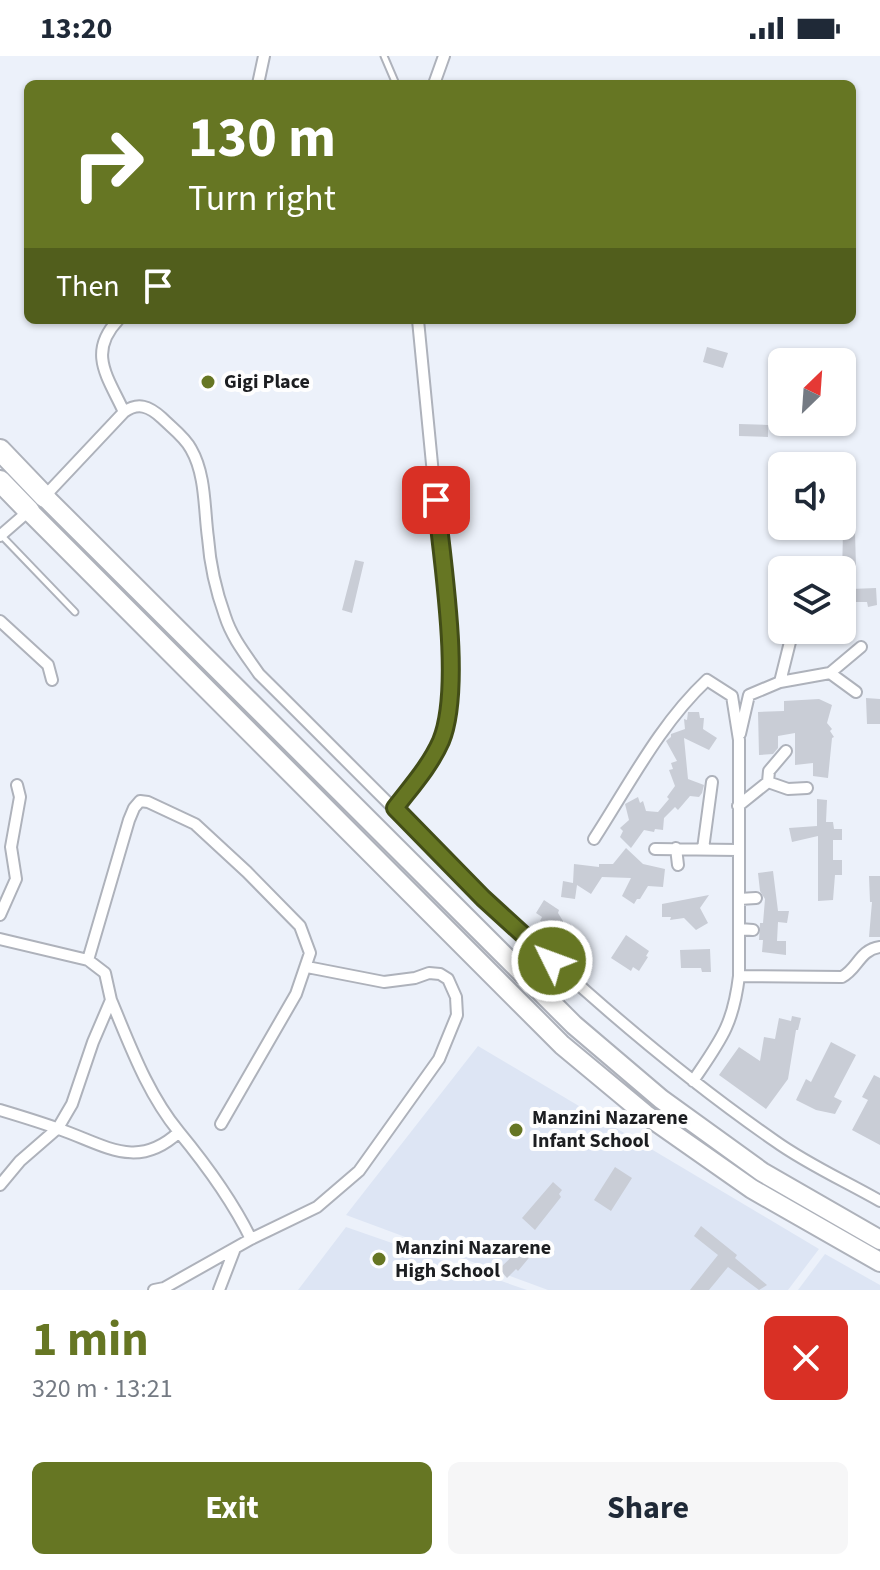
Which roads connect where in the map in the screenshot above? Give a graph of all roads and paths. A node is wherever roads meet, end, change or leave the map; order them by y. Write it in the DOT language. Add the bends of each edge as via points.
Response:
graph roads {
  1 [pos="264,56"];
  2 [pos="384,56"];
  3 [pos="444,56"];
  4 [pos="259,80"];
  5 [pos="394,80"];
  6 [pos="435,80"];
  7 [pos="114,324"];
  8 [pos="418,324"];
  9 [pos="124,412"];
  10 [pos="0,450"];
  11 [pos="0,481"];
  12 [pos="45,497"];
  13 [pos="29,511"];
  14 [pos="0,535"];
  15 [pos="75,612"];
  16 [pos="0,621"];
  17 [pos="790,644"];
  18 [pos="861,647"];
  19 [pos="830,673"];
  20 [pos="52,680"];
  21 [pos="780,682"];
  22 [pos="856,692"];
  23 [pos="739,740"];
  24 [pos="786,751"];
  25 [pos="712,782"];
  26 [pos="768,782"];
  27 [pos="17,785"];
  28 [pos="807,788"];
  29 [pos="738,806"];
  30 [pos="395,808"];
  31 [pos="594,839"];
  32 [pos="676,848"];
  33 [pos="655,849"];
  34 [pos="703,849"];
  35 [pos="738,850"];
  36 [pos="678,865"];
  37 [pos="756,898"];
  38 [pos="739,899"];
  39 [pos="0,915"];
  40 [pos="739,929"];
  41 [pos="753,930"];
  42 [pos="0,939"];
  43 [pos="880,947"];
  44 [pos="88,960"];
  45 [pos="307,967"];
  46 [pos="739,976"];
  47 [pos="111,1000"];
  48 [pos="693,1081"];
  49 [pos="0,1110"];
  50 [pos="221,1124"];
  51 [pos="58,1128"];
  52 [pos="179,1132"];
  53 [pos="0,1185"];
  54 [pos="880,1201"];
  55 [pos="251,1239"];
  56 [pos="880,1240"];
  57 [pos="234,1251"];
  58 [pos="880,1262"];
  59 [pos="154,1290"];
  60 [pos="219,1290"];
  1 -- 4 [label="street"];
  2 -- 5 [label="lane"];
  3 -- 6 [label="street"];
  7 -- 9 [label="street" via="102,345 100,362"];
  8 -- 30 [label="street" via="451,683 440,742"];
  9 -- 12 [label="street"];
  9 -- 30 [label="street" via="133,405 145,406 190,445 201,477 212,571 235,639 259,674"];
  10 -- 12 [label="highway"];
  11 -- 13 [label="highway"];
  12 -- 13 [label="street"];
  12 -- 56 [label="highway" via="574,1025 661,1099 762,1172"];
  13 -- 14 [label="street"];
  13 -- 58 [label="highway" via="562,1045 645,1114 752,1189"];
  14 -- 15 [label="lane"];
  16 -- 20 [label="street" via="48,665"];
  17 -- 21 [label="street"];
  18 -- 19 [label="street"];
  19 -- 21 [label="street"];
  19 -- 22 [label="street"];
  21 -- 23 [label="street" via="749,695"];
  23 -- 29 [label="street"];
  23 -- 31 [label="street" via="732,696 707,680 650,751"];
  24 -- 26 [label="street" via="769,771"];
  25 -- 34 [label="street"];
  26 -- 28 [label="street"];
  26 -- 29 [label="street"];
  27 -- 39 [label="street" via="20,797 11,847 16,879"];
  29 -- 35 [label="street"];
  30 -- 48 [label="street" via="506,919"];
  32 -- 33 [label="street"];
  32 -- 34 [label="street"];
  32 -- 36 [label="street"];
  34 -- 35 [label="street"];
  35 -- 38 [label="street"];
  37 -- 38 [label="street"];
  38 -- 40 [label="street"];
  40 -- 41 [label="street"];
  40 -- 46 [label="street"];
  42 -- 44 [label="street"];
  43 -- 46 [label="street" via="869,949 842,977"];
  44 -- 45 [label="street" via="129,820 140,801 195,824 247,872 300,926 310,953"];
  44 -- 47 [label="street" via="105,973"];
  45 -- 50 [label="street"];
  45 -- 55 [label="street" via="384,982 440,974 456,997 457,1015 439,1059 359,1171 317,1207"];
  46 -- 48 [label="street" via="726,1032"];
  47 -- 51 [label="street"];
  47 -- 52 [label="street" via="163,1113"];
  48 -- 54 [label="street" via="777,1143"];
  49 -- 51 [label="street"];
  51 -- 52 [label="street" via="130,1153 163,1146"];
  51 -- 53 [label="street"];
  52 -- 55 [label="street" via="214,1176"];
  55 -- 57 [label="street"];
  57 -- 59 [label="street"];
  57 -- 60 [label="street"];
}
